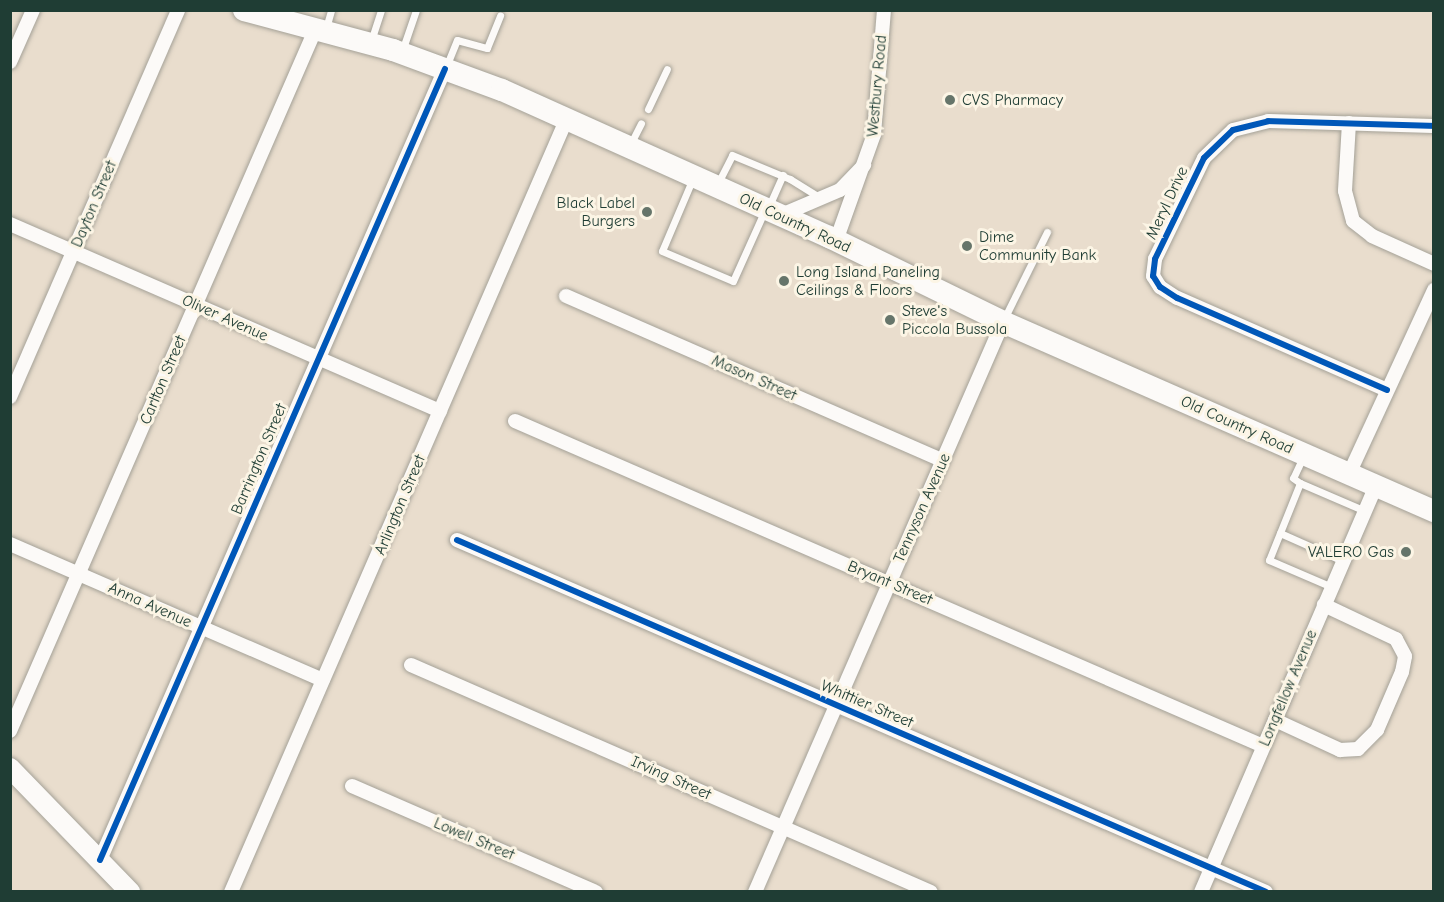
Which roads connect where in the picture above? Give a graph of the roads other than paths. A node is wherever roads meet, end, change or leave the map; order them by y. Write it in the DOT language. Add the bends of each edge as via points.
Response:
graph roads {
  1 [pos="33,10"];
  2 [pos="178,10"];
  3 [pos="244,10"];
  4 [pos="381,10"];
  5 [pos="416,10"];
  6 [pos="884,10"];
  7 [pos="268,13"];
  8 [pos="500,15"];
  9 [pos="292,16"];
  10 [pos="324,23"];
  11 [pos="370,43"];
  12 [pos="402,53"];
  13 [pos="10,62"];
  14 [pos="445,69"];
  15 [pos="667,69"];
  16 [pos="648,109"];
  17 [pos="567,118"];
  18 [pos="641,123"];
  19 [pos="1349,123"];
  20 [pos="1434,126"];
  21 [pos="630,146"];
  22 [pos="868,161"];
  23 [pos="694,176"];
  24 [pos="783,176"];
  25 [pos="716,187"];
  26 [pos="823,199"];
  27 [pos="770,212"];
  28 [pos="10,224"];
  29 [pos="1047,232"];
  30 [pos="836,241"];
  31 [pos="74,252"];
  32 [pos="1434,264"];
  33 [pos="1434,290"];
  34 [pos="566,296"];
  35 [pos="196,305"];
  36 [pos="1003,322"];
  37 [pos="316,359"];
  38 [pos="1388,390"];
  39 [pos="10,397"];
  40 [pos="440,411"];
  41 [pos="515,421"];
  42 [pos="1304,454"];
  43 [pos="942,460"];
  44 [pos="1349,474"];
  45 [pos="1300,483"];
  46 [pos="1376,485"];
  47 [pos="1365,511"];
  48 [pos="1434,511"];
  49 [pos="1280,533"];
  50 [pos="457,540"];
  51 [pos="10,544"];
  52 [pos="1343,561"];
  53 [pos="79,574"];
  54 [pos="889,583"];
  55 [pos="1332,587"];
  56 [pos="1324,605"];
  57 [pos="201,627"];
  58 [pos="411,665"];
  59 [pos="323,680"];
  60 [pos="836,705"];
  61 [pos="1275,720"];
  62 [pos="10,731"];
  63 [pos="1263,746"];
  64 [pos="10,768"];
  65 [pos="351,786"];
  66 [pos="783,827"];
  67 [pos="100,860"];
  68 [pos="1211,868"];
  69 [pos="130,891"];
  70 [pos="231,891"];
  71 [pos="596,891"];
  72 [pos="755,891"];
  73 [pos="931,891"];
  74 [pos="1201,891"];
  75 [pos="1266,891"];
  1 -- 13 [label="street"];
  2 -- 31 [label="street, Dayton Street"];
  3 -- 7 [label="main road, Old Country Road"];
  4 -- 11 [label="lane"];
  5 -- 12 [label="lane"];
  6 -- 22 [label="street, Westbury Road" via="874,134"];
  7 -- 9 [label="main road, Old Country Road"];
  8 -- 14 [label="lane" via="487,48 457,40"];
  9 -- 10 [label="main road, Old Country Road"];
  10 -- 11 [label="main road, Old Country Road"];
  10 -- 35 [label="street, Carlton Street"];
  11 -- 12 [label="main road, Old Country Road"];
  12 -- 14 [label="main road, Old Country Road"];
  14 -- 17 [label="main road, Old Country Road"];
  14 -- 37 [label="street, Barrington Street"];
  15 -- 16 [label="lane"];
  17 -- 21 [label="main road, Old Country Road"];
  17 -- 40 [label="street, Arlington Street"];
  18 -- 21 [label="lane"];
  19 -- 20 [label="street, Meryl Drive"];
  19 -- 32 [label="street" via="1345,191 1353,221 1372,236"];
  19 -- 38 [label="street, Meryl Drive" via="1268,121 1246,124 1220,138 1197,169 1155,259 1153,276 1160,288 1177,298"];
  21 -- 23 [label="main road, Old Country Road"];
  22 -- 26 [label="street" via="840,190"];
  22 -- 30 [label="street, Westbury Road"];
  23 -- 25 [label="main road, Old Country Road"];
  23 -- 27 [label="lane" via="662,251 733,281"];
  24 -- 25 [label="lane" via="732,155"];
  24 -- 26 [label="lane"];
  24 -- 27 [label="lane"];
  25 -- 27 [label="main road, Old Country Road"];
  26 -- 27 [label="street"];
  27 -- 30 [label="main road, Old Country Road"];
  28 -- 31 [label="street, Oliver Avenue"];
  29 -- 36 [label="lane"];
  30 -- 36 [label="main road, Old Country Road"];
  31 -- 35 [label="street, Oliver Avenue"];
  31 -- 39 [label="street, Dayton Street"];
  33 -- 38 [label="street"];
  34 -- 43 [label="street, Mason Street"];
  35 -- 37 [label="street, Oliver Avenue"];
  35 -- 53 [label="street, Carlton Street"];
  36 -- 42 [label="main road, Old Country Road"];
  36 -- 43 [label="street, Tennyson Avenue"];
  37 -- 40 [label="street, Oliver Avenue"];
  37 -- 57 [label="street, Barrington Street"];
  38 -- 44 [label="street"];
  40 -- 59 [label="street, Arlington Street"];
  41 -- 54 [label="street, Bryant Street"];
  42 -- 44 [label="main road, Old Country Road"];
  42 -- 45 [label="lane" via="1293,478"];
  43 -- 54 [label="street, Tennyson Avenue"];
  44 -- 46 [label="main road, Old Country Road"];
  45 -- 47 [label="lane"];
  45 -- 49 [label="lane"];
  46 -- 47 [label="street, Longfellow Avenue"];
  46 -- 48 [label="main road, Old Country Road"];
  47 -- 52 [label="street, Longfellow Avenue"];
  49 -- 52 [label="lane"];
  49 -- 55 [label="lane" via="1269,560"];
  50 -- 60 [label="street, Whittier Street"];
  51 -- 53 [label="street, Anna Avenue"];
  52 -- 55 [label="street, Longfellow Avenue"];
  53 -- 57 [label="street, Anna Avenue"];
  53 -- 62 [label="street, Carlton Street"];
  54 -- 60 [label="street, Tennyson Avenue"];
  54 -- 63 [label="street, Bryant Street"];
  55 -- 56 [label="street, Longfellow Avenue"];
  56 -- 61 [label="street, Longfellow Avenue"];
  56 -- 61 [label="street" via="1396,639 1405,656 1402,672 1377,730 1358,749 1340,750"];
  57 -- 59 [label="street, Anna Avenue"];
  57 -- 67 [label="street, Barrington Street"];
  58 -- 66 [label="street, Irving Street"];
  59 -- 70 [label="street, Arlington Street"];
  60 -- 66 [label="street, Tennyson Avenue"];
  60 -- 68 [label="street, Whittier Street"];
  61 -- 63 [label="street, Longfellow Avenue"];
  63 -- 68 [label="street, Longfellow Avenue"];
  64 -- 67 [label="street"];
  65 -- 71 [label="street, Lowell Street"];
  66 -- 72 [label="street, Tennyson Avenue"];
  66 -- 73 [label="street, Irving Street"];
  67 -- 69 [label="street"];
  68 -- 74 [label="street, Longfellow Avenue"];
  68 -- 75 [label="street, Whittier Street"];
}
